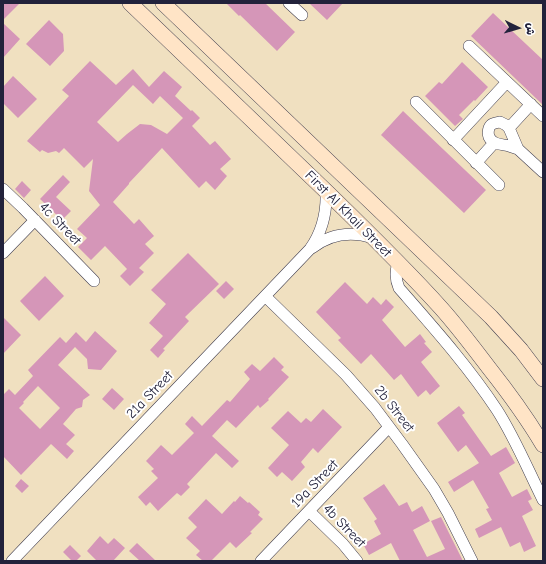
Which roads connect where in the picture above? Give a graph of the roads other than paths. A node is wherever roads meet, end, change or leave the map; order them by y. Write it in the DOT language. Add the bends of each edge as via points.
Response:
graph roads {
  1 [pos="130,3"];
  2 [pos="164,3"];
  3 [pos="289,3"];
  4 [pos="302,15"];
  5 [pos="149,21"];
  6 [pos="469,46"];
  7 [pos="231,68"];
  8 [pos="508,82"];
  9 [pos="416,102"];
  10 [pos="531,104"];
  11 [pos="543,116"];
  12 [pos="509,128"];
  13 [pos="453,140"];
  14 [pos="494,143"];
  15 [pos="518,149"];
  16 [pos="476,163"];
  17 [pos="543,172"];
  18 [pos="500,185"];
  19 [pos="3,189"];
  20 [pos="326,191"];
  21 [pos="35,220"];
  22 [pos="373,238"];
  23 [pos="310,249"];
  24 [pos="3,253"];
  25 [pos="398,263"];
  26 [pos="94,281"];
  27 [pos="265,296"];
  28 [pos="543,379"];
  29 [pos="390,427"];
  30 [pos="543,445"];
  31 [pos="543,500"];
  32 [pos="309,511"];
  33 [pos="12,561"];
  34 [pos="261,561"];
  35 [pos="357,561"];
  36 [pos="472,561"];
  1 -- 5 [label="main road, First Al Khail Street"];
  2 -- 7 [label="main road, First Al Khail Street"];
  3 -- 4 [label="street"];
  5 -- 7 [label="main road" via="166,29 217,76 224,77"];
  5 -- 20 [label="main road, First Al Khail Street"];
  6 -- 8 [label="street"];
  7 -- 28 [label="main road, First Al Khail Street" via="486,312 521,350"];
  8 -- 10 [label="street"];
  8 -- 13 [label="street"];
  9 -- 13 [label="street"];
  10 -- 11 [label="street"];
  10 -- 12 [label="street"];
  12 -- 14 [label="street" via="500,122 492,124 488,133"];
  12 -- 15 [label="street"];
  13 -- 16 [label="street"];
  14 -- 15 [label="street"];
  14 -- 16 [label="street"];
  15 -- 17 [label="street"];
  16 -- 18 [label="street"];
  19 -- 21 [label="street, 4c Street"];
  20 -- 22 [label="main road, First Al Khail Street"];
  20 -- 23 [label="street, 21a Street" via="323,222"];
  21 -- 24 [label="street"];
  21 -- 26 [label="street, 4c Street"];
  22 -- 23 [label="street, 21a Street" via="345,234 326,239"];
  22 -- 25 [label="main road, First Al Khail Street"];
  23 -- 27 [label="street, 21a Street"];
  25 -- 30 [label="main road, First Al Khail Street" via="462,333 519,408"];
  25 -- 31 [label="street" via="396,282 399,288 456,355 497,410 516,442"];
  27 -- 29 [label="street, 2b Street" via="346,375"];
  27 -- 33 [label="street, 21a Street"];
  29 -- 32 [label="street, 19a Street"];
  29 -- 36 [label="street, 2b Street" via="434,490"];
  32 -- 34 [label="street, 19a Street"];
  32 -- 35 [label="street, 4b Street"];
}
